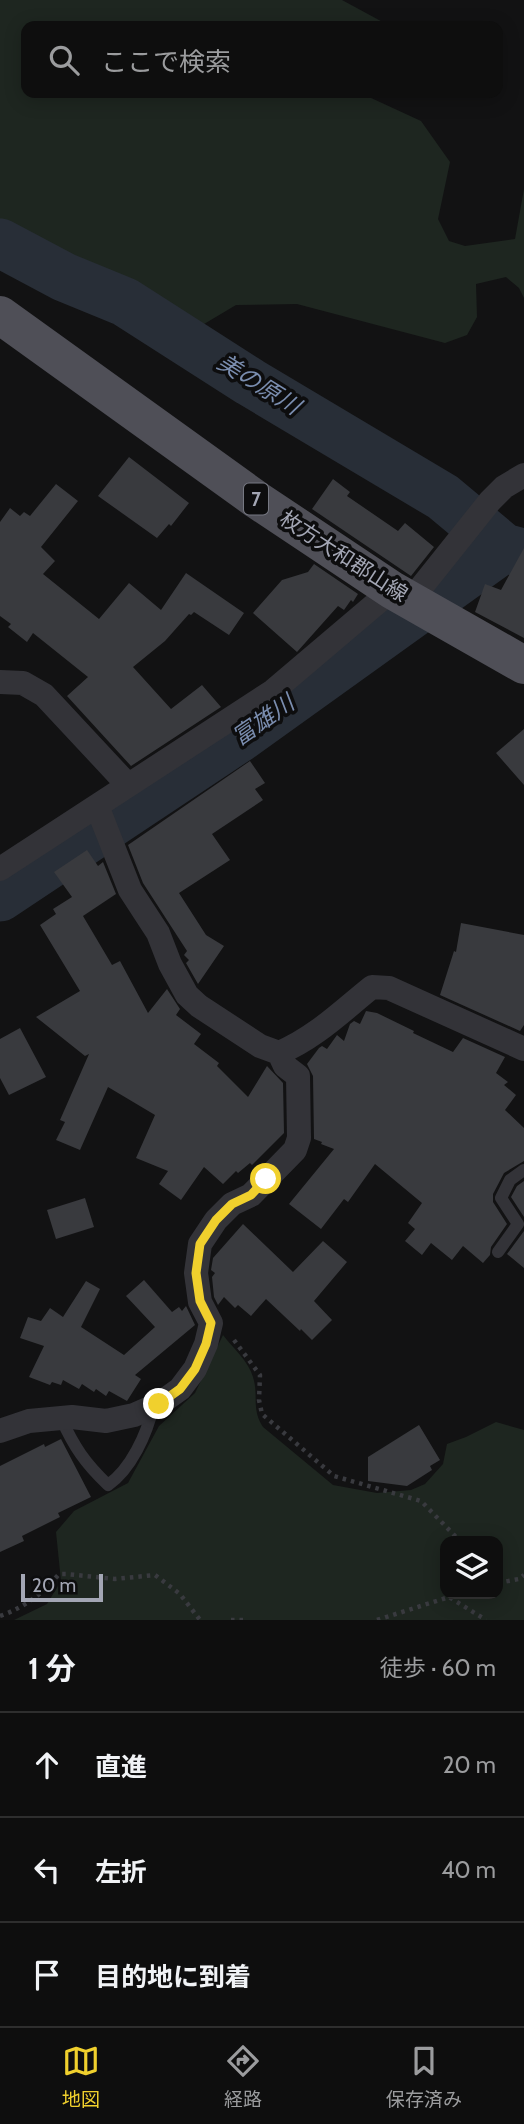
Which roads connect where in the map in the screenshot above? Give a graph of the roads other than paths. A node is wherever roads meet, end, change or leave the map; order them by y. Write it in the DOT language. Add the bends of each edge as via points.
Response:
graph roads {
  1 [pos="0,315"];
  2 [pos="524,475"];
  3 [pos="401,595"];
  4 [pos="524,665"];
  5 [pos="0,681"];
  6 [pos="127,784"];
  7 [pos="97,806"];
  8 [pos="0,869"];
  9 [pos="524,1049"];
  10 [pos="279,1053"];
  11 [pos="524,1170"];
  12 [pos="498,1252"];
  13 [pos="153,1406"];
  14 [pos="61,1418"];
  15 [pos="0,1431"];
  1 -- 3 [label="main road, 枚方大和郡山線 / 7" via="257,500"];
  2 -- 3 [label="street" via="504,486"];
  3 -- 4 [label="main road, 枚方大和郡山線 / 7"];
  3 -- 6 [label="street" via="273,691"];
  5 -- 6 [label="street" via="23,683 44,695"];
  6 -- 7 [label="street"];
  7 -- 8 [label="street"];
  7 -- 10 [label="street" via="130,890 158,933 187,995 260,1046"];
  9 -- 10 [label="street" via="388,988 372,987 329,1023"];
  10 -- 13 [label="street" via="285,1066 298,1076 299,1138 295,1150 251,1195 232,1204 200,1244 196,1273 200,1301 211,1323 206,1344 180,1389"];
  11 -- 12 [label="lane" via="510,1180 501,1198 518,1224"];
  13 -- 14 [label="street" via="134,1416 106,1421"];
  13 -- 14 [label="lane" via="150,1423 120,1477 108,1485 85,1462"];
  14 -- 15 [label="street" via="29,1421"];
}
